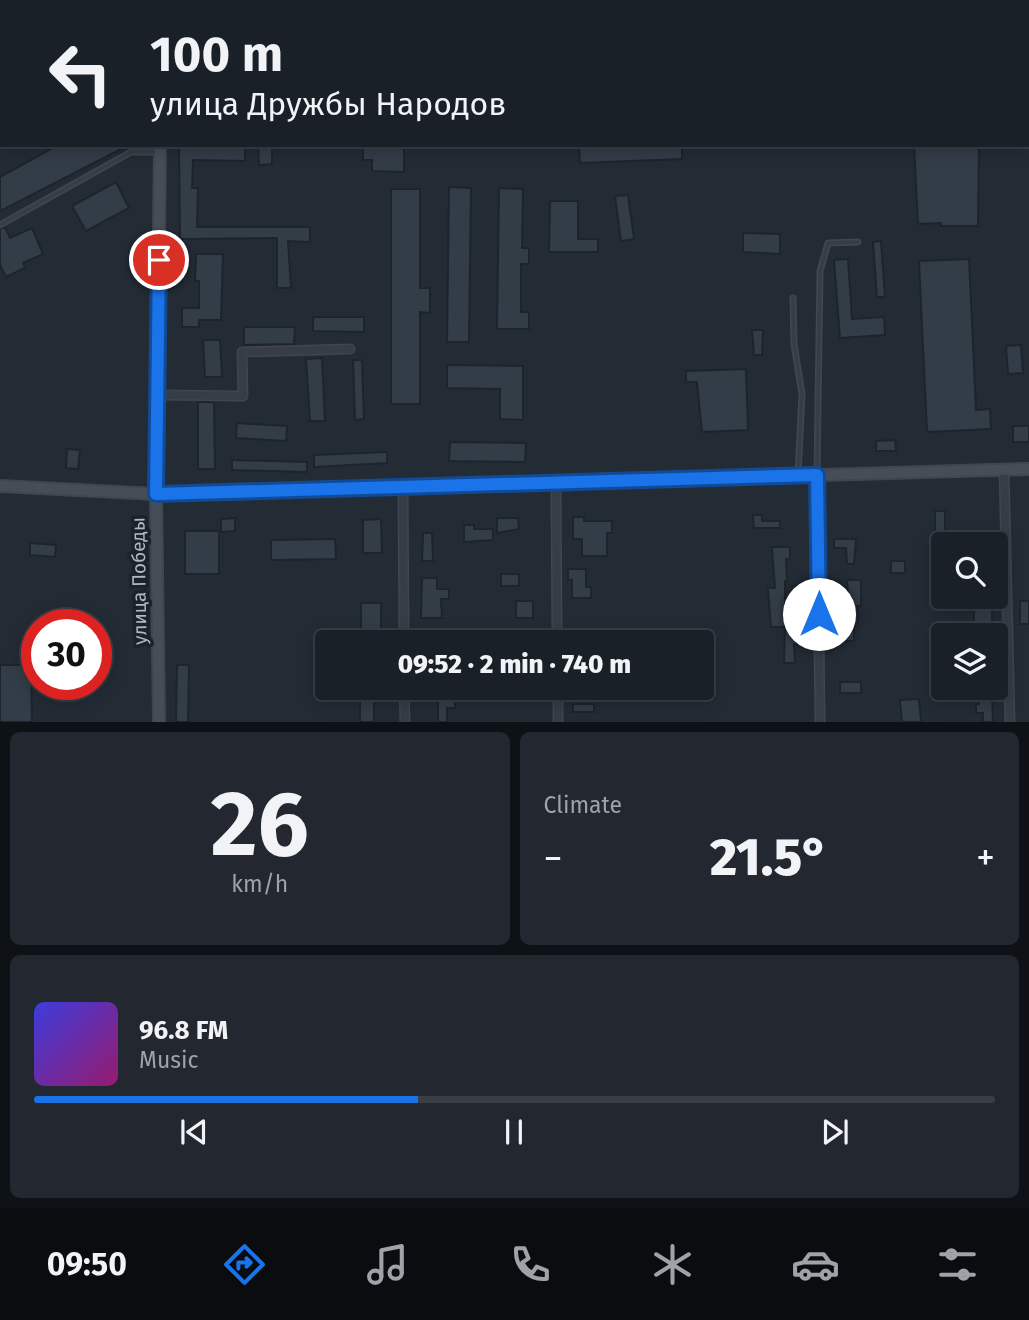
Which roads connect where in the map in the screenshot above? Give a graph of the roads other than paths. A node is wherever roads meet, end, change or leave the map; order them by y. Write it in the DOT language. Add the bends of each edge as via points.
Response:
graph roads {
  1 [pos="160,148"];
  2 [pos="0,225"];
  3 [pos="858,242"];
  4 [pos="793,298"];
  5 [pos="350,349"];
  6 [pos="157,395"];
  7 [pos="1004,469"];
  8 [pos="1029,469"];
  9 [pos="817,475"];
  10 [pos="798,476"];
  11 [pos="555,483"];
  12 [pos="0,486"];
  13 [pos="403,486"];
  14 [pos="156,494"];
  15 [pos="404,630"];
  16 [pos="558,630"];
  17 [pos="404,700"];
  18 [pos="558,700"];
  19 [pos="159,722"];
  20 [pos="405,722"];
  21 [pos="558,722"];
  22 [pos="820,722"];
  23 [pos="1010,722"];
  1 -- 2 [label="lane" via="131,152"];
  1 -- 6 [label="street, улица Победы"];
  3 -- 9 [label="lane" via="828,243 820,271"];
  4 -- 10 [label="lane" via="793,344 802,394"];
  5 -- 6 [label="street" via="242,352 243,396"];
  6 -- 14 [label="street, улица Победы"];
  7 -- 8 [label="street"];
  7 -- 9 [label="street"];
  7 -- 23 [label="street"];
  9 -- 10 [label="street"];
  9 -- 22 [label="street"];
  10 -- 11 [label="street"];
  11 -- 13 [label="street"];
  11 -- 16 [label="street"];
  12 -- 14 [label="street"];
  13 -- 14 [label="street"];
  13 -- 15 [label="street"];
  14 -- 19 [label="street, улица Победы"];
  17 -- 20 [label="street"];
  18 -- 21 [label="street"];
}
